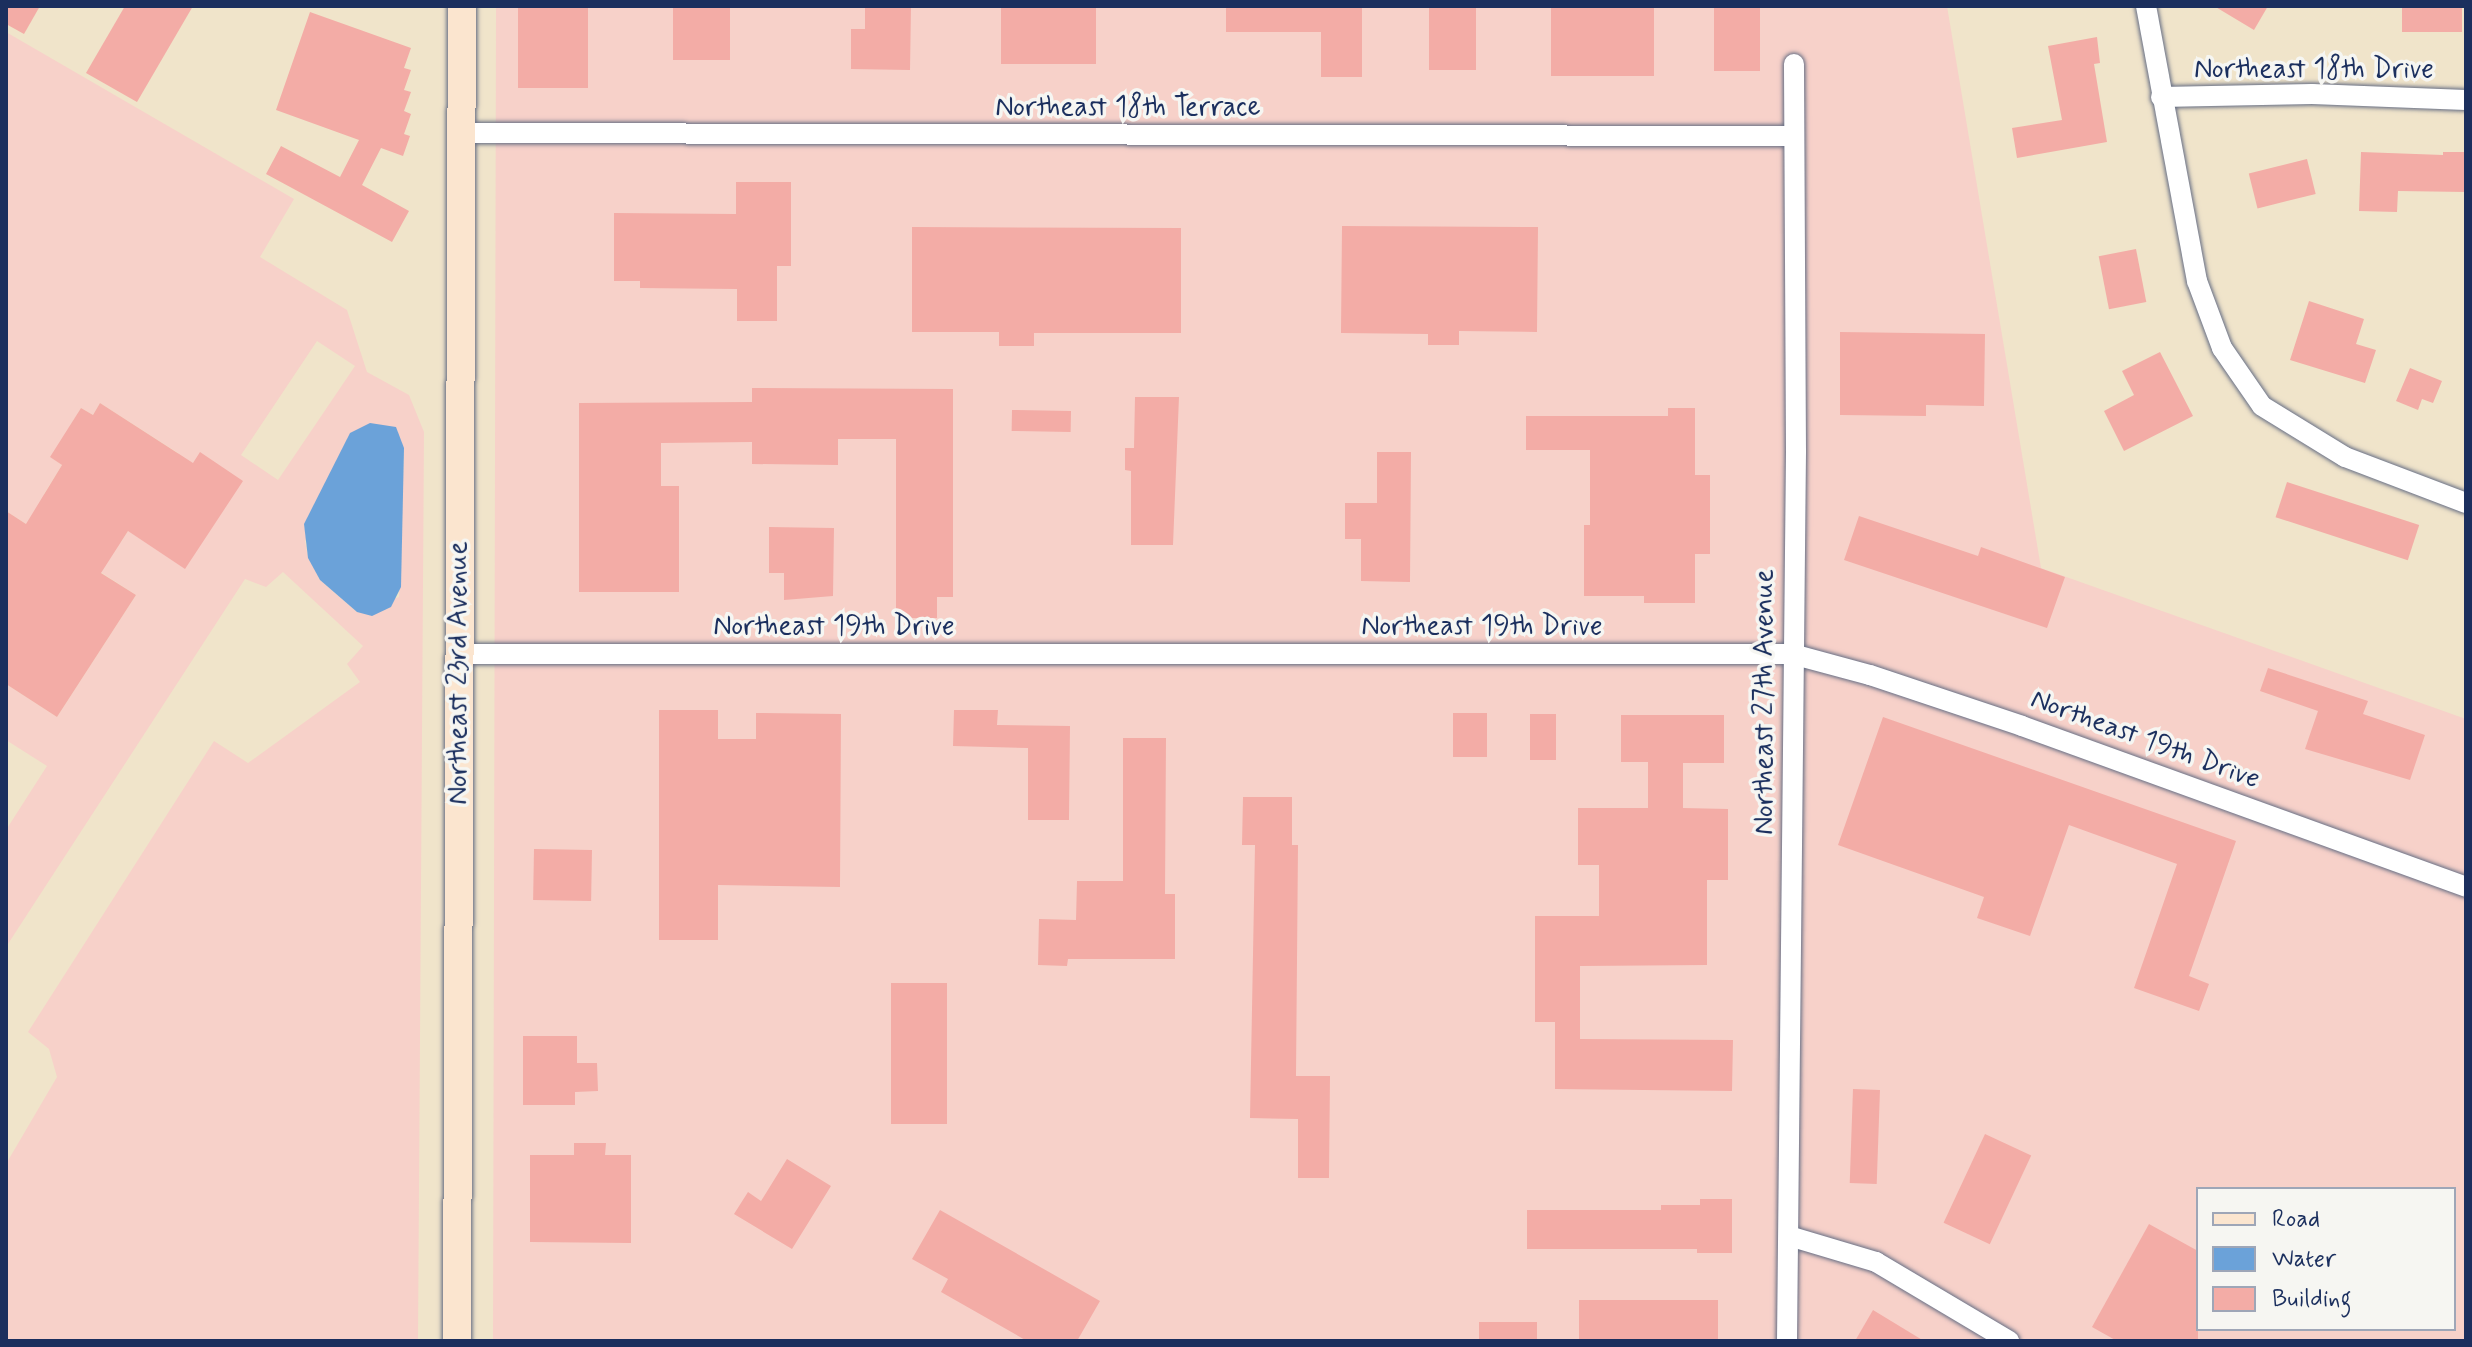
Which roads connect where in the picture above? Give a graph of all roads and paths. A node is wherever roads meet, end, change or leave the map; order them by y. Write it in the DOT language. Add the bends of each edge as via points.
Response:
graph roads {
  1 [pos="462,6"];
  2 [pos="2146,6"];
  3 [pos="1794,64"];
  4 [pos="2161,97"];
  5 [pos="2466,100"];
  6 [pos="461,133"];
  7 [pos="1794,136"];
  8 [pos="2466,503"];
  9 [pos="459,654"];
  10 [pos="1792,654"];
  11 [pos="2466,887"];
  12 [pos="1789,1236"];
  13 [pos="457,1341"];
  14 [pos="1787,1341"];
  15 [pos="2009,1341"];
  1 -- 6 [label="main road, Northeast 23rd Avenue"];
  2 -- 4 [label="street"];
  3 -- 7 [label="street, Northeast 27th Avenue"];
  4 -- 5 [label="street, Northeast 18th Drive" via="2312,94"];
  4 -- 8 [label="street" via="2197,281 2222,348 2262,406 2345,457"];
  6 -- 7 [label="street, Northeast 18th Terrace"];
  6 -- 9 [label="main road, Northeast 23rd Avenue"];
  7 -- 10 [label="street, Northeast 27th Avenue"];
  9 -- 10 [label="street, Northeast 19th Drive"];
  9 -- 13 [label="main road, Northeast 23rd Avenue"];
  10 -- 11 [label="street, Northeast 19th Drive" via="2022,726"];
  10 -- 12 [label="street, Northeast 27th Avenue"];
  12 -- 14 [label="street, Northeast 27th Avenue"];
  12 -- 15 [label="street" via="1876,1262"];
}
